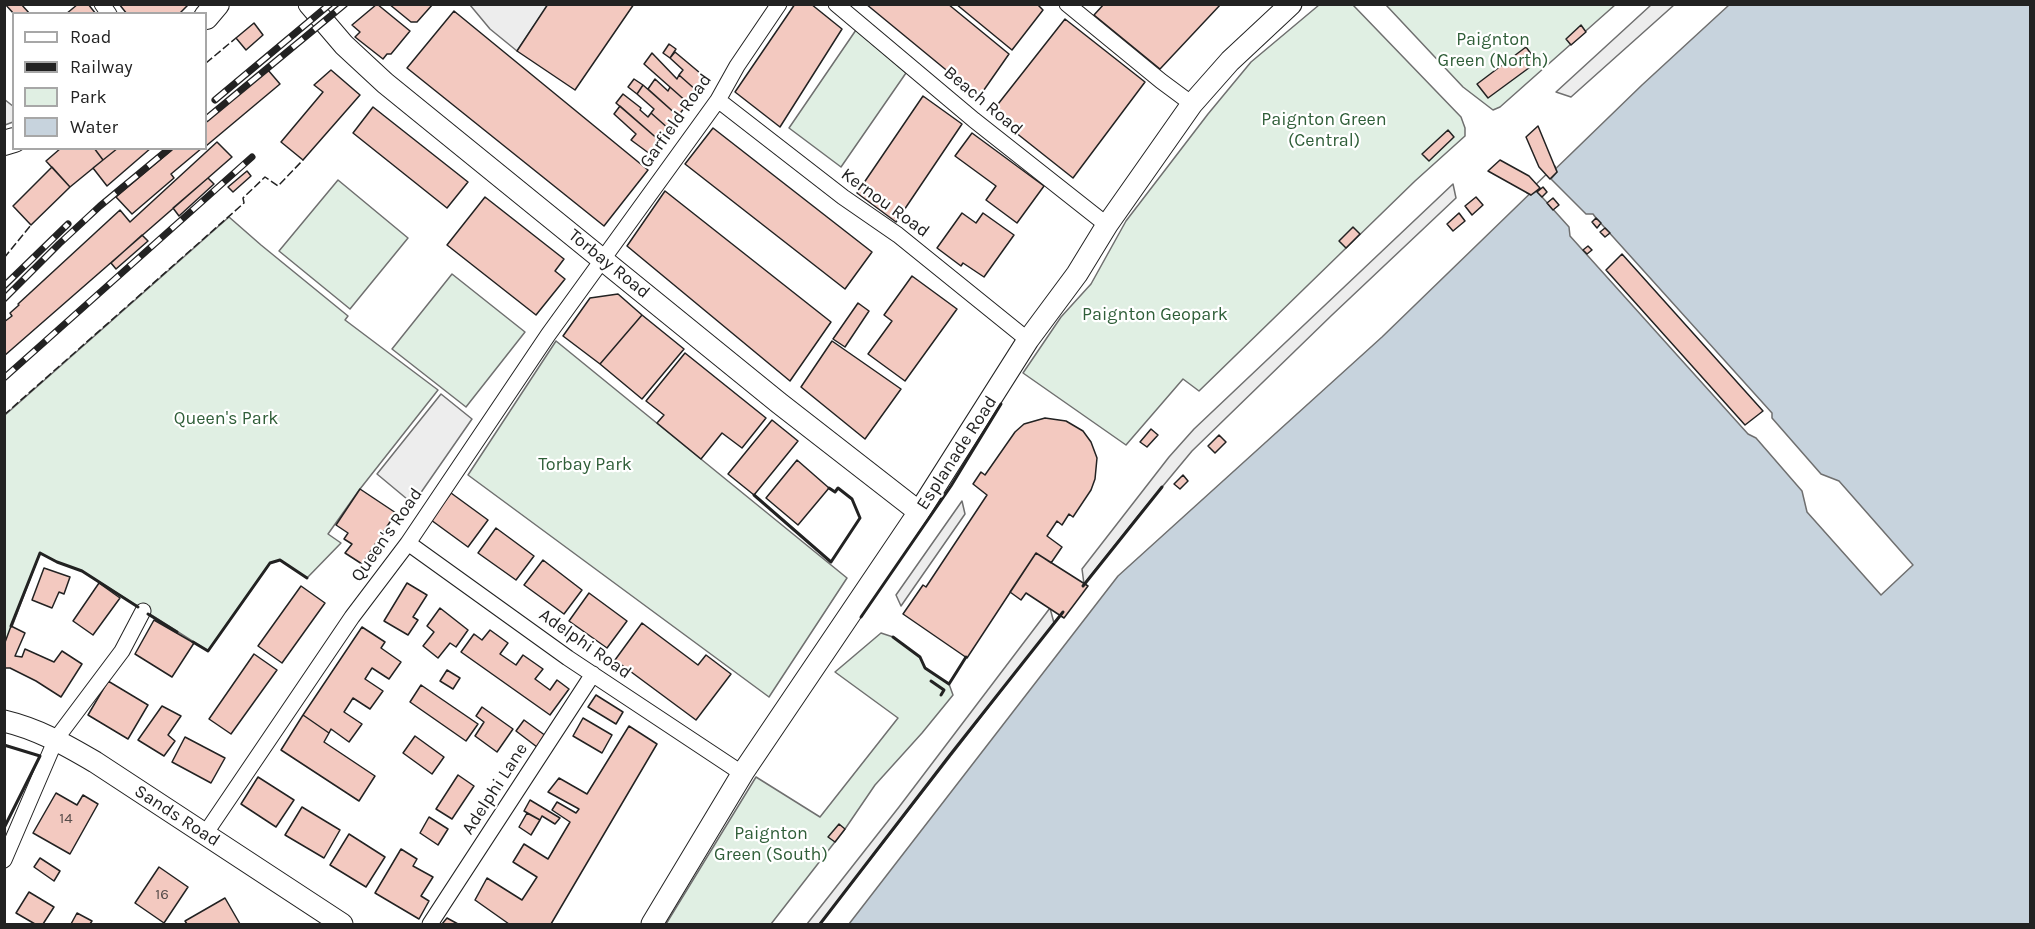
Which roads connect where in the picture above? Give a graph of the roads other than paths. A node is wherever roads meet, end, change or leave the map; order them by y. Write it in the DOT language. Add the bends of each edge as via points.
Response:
graph roads {
  1 [pos="217,4"];
  2 [pos="309,4"];
  3 [pos="779,4"];
  4 [pos="836,4"];
  5 [pos="1067,4"];
  6 [pos="1291,4"];
  7 [pos="207,16"];
  8 [pos="718,100"];
  9 [pos="1192,104"];
  10 [pos="1107,225"];
  11 [pos="602,259"];
  12 [pos="1028,340"];
  13 [pos="919,512"];
  14 [pos="408,543"];
  15 [pos="143,611"];
  16 [pos="593,674"];
  17 [pos="4,721"];
  18 [pos="56,739"];
  19 [pos="743,774"];
  20 [pos="205,834"];
  21 [pos="4,860"];
  22 [pos="342,924"];
  23 [pos="430,924"];
  24 [pos="652,924"];
  1 -- 7 [label="main road"];
  2 -- 11 [label="main road, Torbay Road" via="344,45 385,83"];
  3 -- 8 [label="street, Garfield Road" via="736,66"];
  4 -- 10 [label="street, Beach Road"];
  5 -- 9 [label="street"];
  6 -- 9 [label="main road, Esplanade Road" via="1230,61"];
  8 -- 11 [label="street, Garfield Road"];
  8 -- 12 [label="street, Kernou Road" via="898,235"];
  9 -- 10 [label="main road, Esplanade Road"];
  10 -- 12 [label="main road, Esplanade Road" via="1077,274"];
  11 -- 13 [label="main road, Torbay Road"];
  11 -- 14 [label="street, Queen's Road"];
  12 -- 13 [label="main road, Esplanade Road"];
  13 -- 19 [label="main road, Esplanade Road"];
  14 -- 16 [label="street, Adelphi Road"];
  14 -- 20 [label="street, Queen's Road" via="352,617"];
  15 -- 18 [label="street" via="122,651"];
  16 -- 19 [label="street, Adelphi Road"];
  16 -- 23 [label="street, Adelphi Lane"];
  17 -- 18 [label="main road, Sands Road"];
  18 -- 20 [label="main road, Sands Road"];
  18 -- 21 [label="street"];
  19 -- 24 [label="main road, Esplanade Road"];
  20 -- 22 [label="main road, Sands Road"];
}
